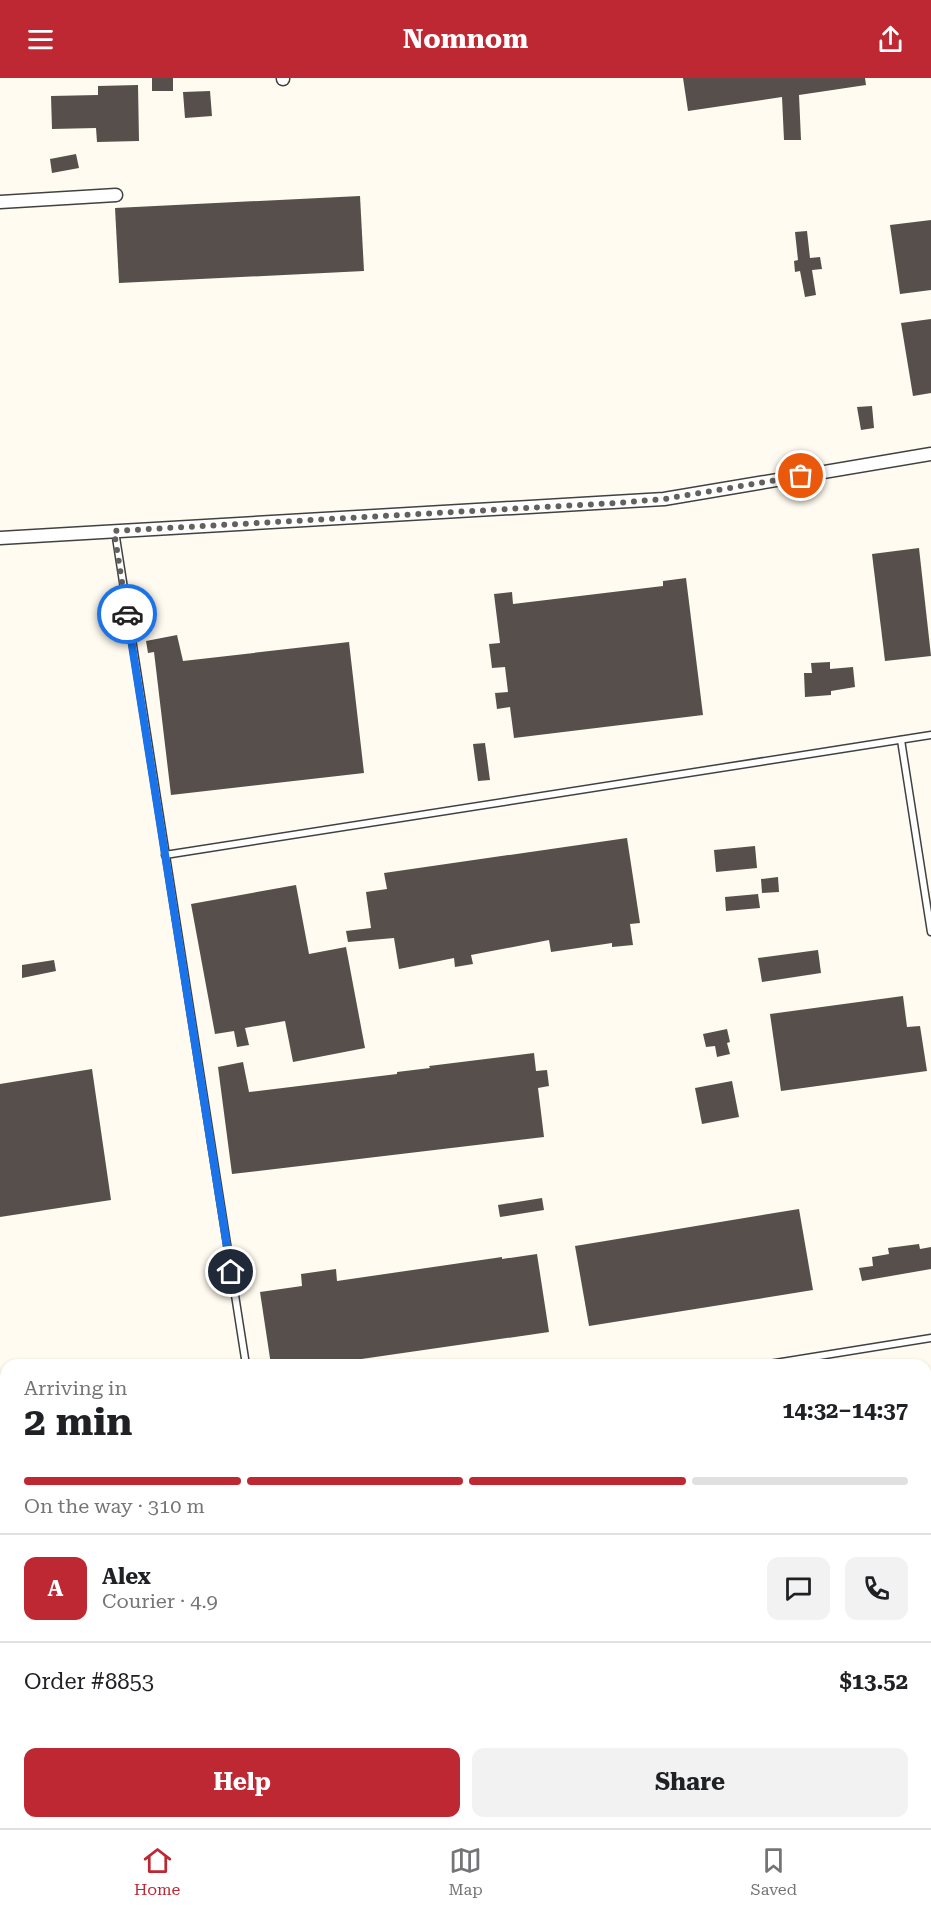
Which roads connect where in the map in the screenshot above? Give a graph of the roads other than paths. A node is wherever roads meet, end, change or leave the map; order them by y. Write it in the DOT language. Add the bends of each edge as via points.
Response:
graph roads {
  1 [pos="116,195"];
  2 [pos="0,202"];
  3 [pos="931,454"];
  4 [pos="114,531"];
  5 [pos="0,538"];
  6 [pos="931,735"];
  7 [pos="901,740"];
  8 [pos="165,855"];
  9 [pos="931,932"];
  10 [pos="931,1338"];
  11 [pos="245,1359"];
  12 [pos="800,1359"];
  1 -- 2 [label="street"];
  3 -- 4 [label="street" via="664,499"];
  4 -- 5 [label="street"];
  4 -- 8 [label="lane"];
  6 -- 7 [label="lane"];
  7 -- 8 [label="lane"];
  7 -- 9 [label="lane"];
  8 -- 11 [label="lane"];
  10 -- 12 [label="lane"];
}
